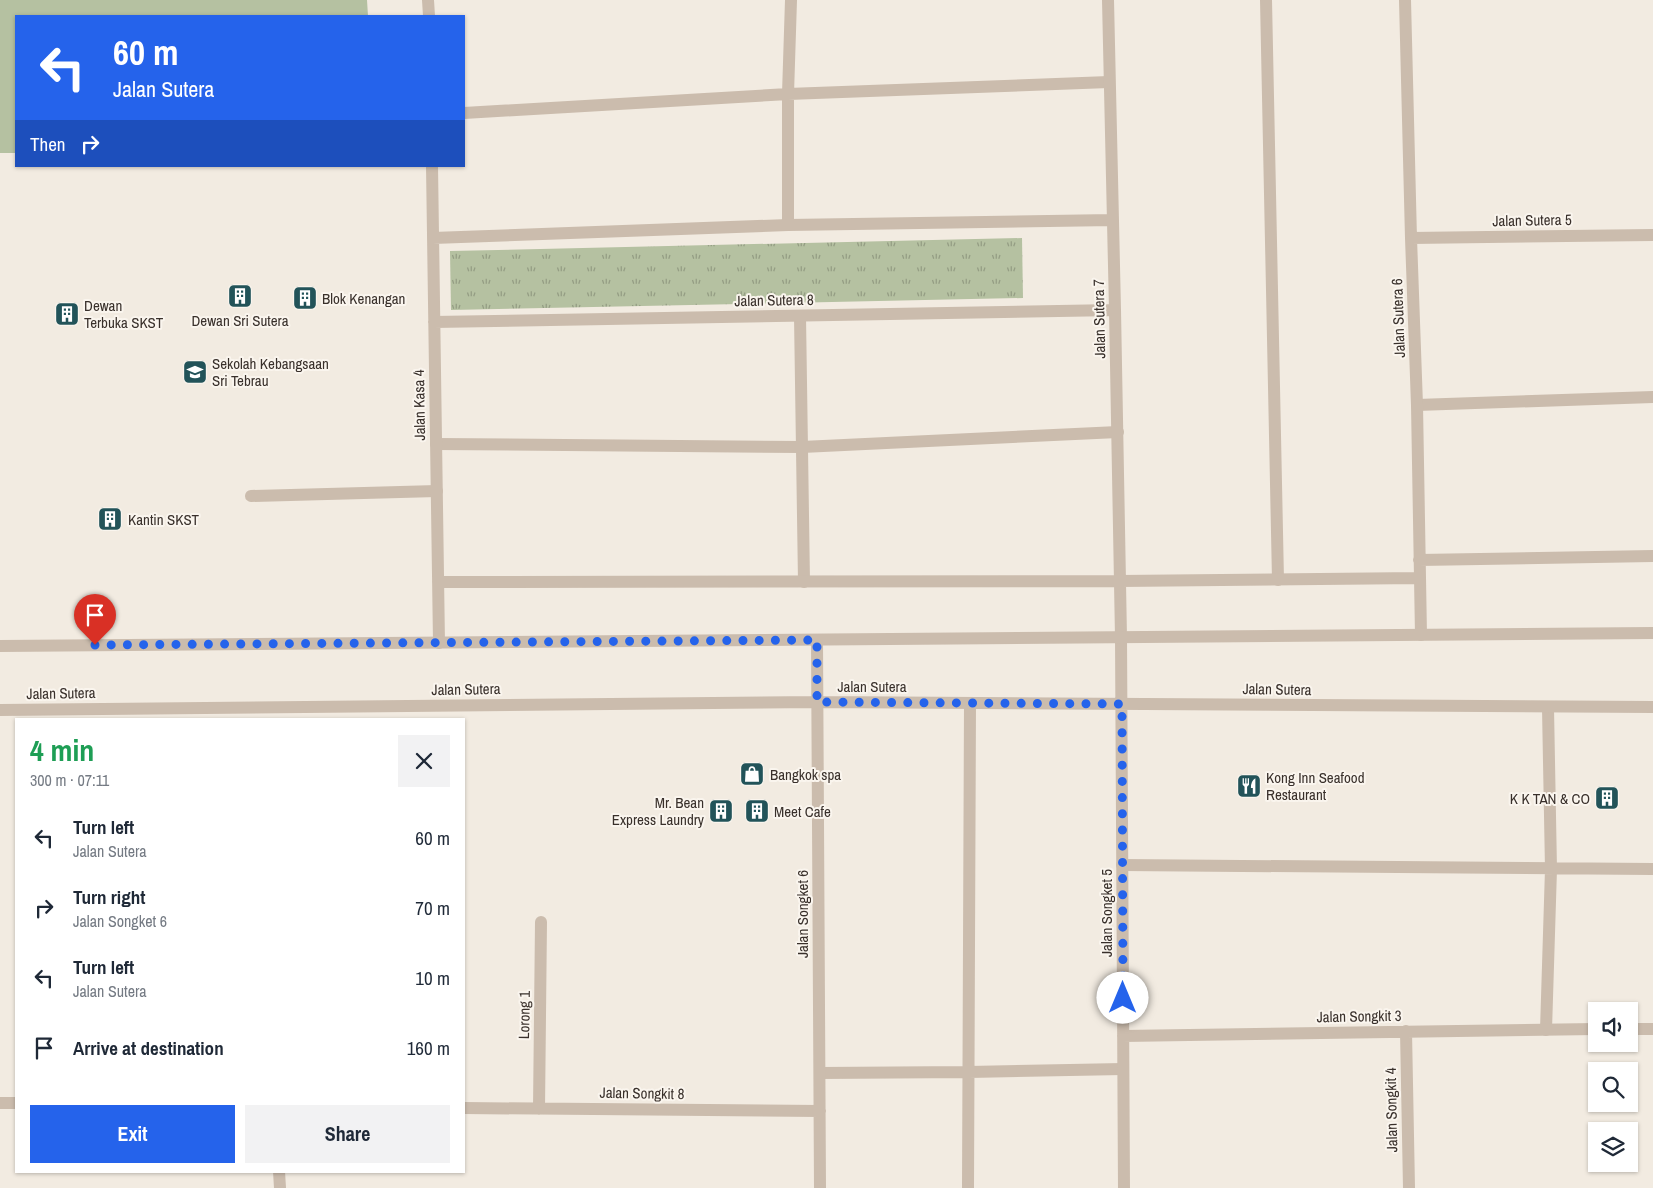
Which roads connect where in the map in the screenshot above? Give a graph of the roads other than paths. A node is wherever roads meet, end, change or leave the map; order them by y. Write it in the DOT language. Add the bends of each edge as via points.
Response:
graph roads {
  1 [pos="428,0"];
  2 [pos="790,0"];
  3 [pos="1108,0"];
  4 [pos="1266,0"];
  5 [pos="1405,0"];
  6 [pos="429,15"];
  7 [pos="1109,82"];
  8 [pos="788,94"];
  9 [pos="465,113"];
  10 [pos="432,167"];
  11 [pos="1112,220"];
  12 [pos="788,224"];
  13 [pos="1653,235"];
  14 [pos="433,238"];
  15 [pos="1411,238"];
  16 [pos="1115,310"];
  17 [pos="800,316"];
  18 [pos="434,322"];
  19 [pos="1653,396"];
  20 [pos="1418,405"];
  21 [pos="1118,432"];
  22 [pos="436,444"];
  23 [pos="802,447"];
  24 [pos="437,491"];
  25 [pos="251,496"];
  26 [pos="1653,556"];
  27 [pos="1419,560"];
  28 [pos="1419,578"];
  29 [pos="1278,580"];
  30 [pos="1120,581"];
  31 [pos="438,582"];
  32 [pos="804,582"];
  33 [pos="1653,633"];
  34 [pos="1421,635"];
  35 [pos="1121,637"];
  36 [pos="817,640"];
  37 [pos="440,643"];
  38 [pos="0,646"];
  39 [pos="817,702"];
  40 [pos="970,703"];
  41 [pos="1122,704"];
  42 [pos="1653,707"];
  43 [pos="1548,708"];
  44 [pos="0,710"];
  45 [pos="1122,865"];
  46 [pos="1550,869"];
  47 [pos="1653,869"];
  48 [pos="541,922"];
  49 [pos="1588,1029"];
  50 [pos="1638,1029"];
  51 [pos="1653,1029"];
  52 [pos="1546,1030"];
  53 [pos="1406,1031"];
  54 [pos="1123,1036"];
  55 [pos="1123,1069"];
  56 [pos="969,1072"];
  57 [pos="820,1073"];
  58 [pos="0,1103"];
  59 [pos="15,1103"];
  60 [pos="465,1108"];
  61 [pos="538,1108"];
  62 [pos="820,1111"];
  63 [pos="279,1173"];
  64 [pos="280,1188"];
  65 [pos="820,1188"];
  66 [pos="968,1188"];
  67 [pos="1124,1188"];
  68 [pos="1409,1188"];
  1 -- 6 [label="street"];
  2 -- 8 [label="street"];
  3 -- 7 [label="street, Jalan Sutera 7"];
  4 -- 29 [label="street"];
  5 -- 15 [label="street, Jalan Sutera 6"];
  7 -- 8 [label="street"];
  7 -- 11 [label="street, Jalan Sutera 7"];
  8 -- 9 [label="street"];
  8 -- 12 [label="street"];
  10 -- 14 [label="street, Jalan Kasa 4"];
  11 -- 12 [label="street"];
  11 -- 16 [label="street, Jalan Sutera 7"];
  12 -- 14 [label="street"];
  13 -- 15 [label="street, Jalan Sutera 5"];
  14 -- 18 [label="street, Jalan Kasa 4"];
  15 -- 20 [label="street, Jalan Sutera 6"];
  16 -- 17 [label="street, Jalan Sutera 8"];
  16 -- 21 [label="street, Jalan Sutera 7"];
  17 -- 18 [label="street, Jalan Sutera 8"];
  17 -- 23 [label="street"];
  18 -- 22 [label="street, Jalan Kasa 4"];
  19 -- 20 [label="street"];
  20 -- 27 [label="street, Jalan Sutera 6"];
  21 -- 23 [label="street"];
  21 -- 30 [label="street, Jalan Sutera 7"];
  22 -- 23 [label="street"];
  22 -- 24 [label="street, Jalan Kasa 4"];
  23 -- 32 [label="street"];
  24 -- 25 [label="street"];
  24 -- 31 [label="street, Jalan Kasa 4"];
  26 -- 27 [label="street"];
  27 -- 28 [label="street, Jalan Sutera 6"];
  28 -- 29 [label="street"];
  28 -- 34 [label="street, Jalan Sutera 6"];
  29 -- 30 [label="street"];
  30 -- 32 [label="street"];
  30 -- 35 [label="street, Jalan Sutera 7"];
  31 -- 32 [label="street"];
  31 -- 37 [label="street, Jalan Kasa 4"];
  33 -- 34 [label="street"];
  34 -- 35 [label="street"];
  35 -- 36 [label="street"];
  35 -- 41 [label="street, Jalan Songket 5"];
  36 -- 37 [label="street"];
  36 -- 39 [label="street, Jalan Songket 6"];
  37 -- 38 [label="street"];
  39 -- 40 [label="street, Jalan Sutera"];
  39 -- 44 [label="street, Jalan Sutera"];
  39 -- 57 [label="street, Jalan Songket 6"];
  40 -- 41 [label="street, Jalan Sutera"];
  40 -- 56 [label="street"];
  41 -- 43 [label="street, Jalan Sutera"];
  41 -- 45 [label="street, Jalan Songket 5"];
  42 -- 43 [label="street, Jalan Sutera"];
  43 -- 46 [label="street"];
  45 -- 46 [label="street"];
  45 -- 54 [label="street, Jalan Songket 5"];
  46 -- 47 [label="street"];
  46 -- 52 [label="street"];
  48 -- 61 [label="street, Lorong 1"];
  49 -- 52 [label="street, Jalan Songkit 3"];
  50 -- 51 [label="street"];
  52 -- 53 [label="street, Jalan Songkit 3"];
  53 -- 54 [label="street, Jalan Songkit 3"];
  53 -- 68 [label="street, Jalan Songkit 4"];
  54 -- 55 [label="street, Jalan Songket 5"];
  55 -- 56 [label="street"];
  55 -- 67 [label="street, Jalan Songket 5"];
  56 -- 57 [label="street"];
  56 -- 66 [label="street"];
  57 -- 62 [label="street, Jalan Songket 6"];
  58 -- 59 [label="street"];
  60 -- 61 [label="street, Jalan Songkit 8"];
  61 -- 62 [label="street, Jalan Songkit 8"];
  62 -- 65 [label="street, Jalan Songket 6"];
  63 -- 64 [label="street"];
}
